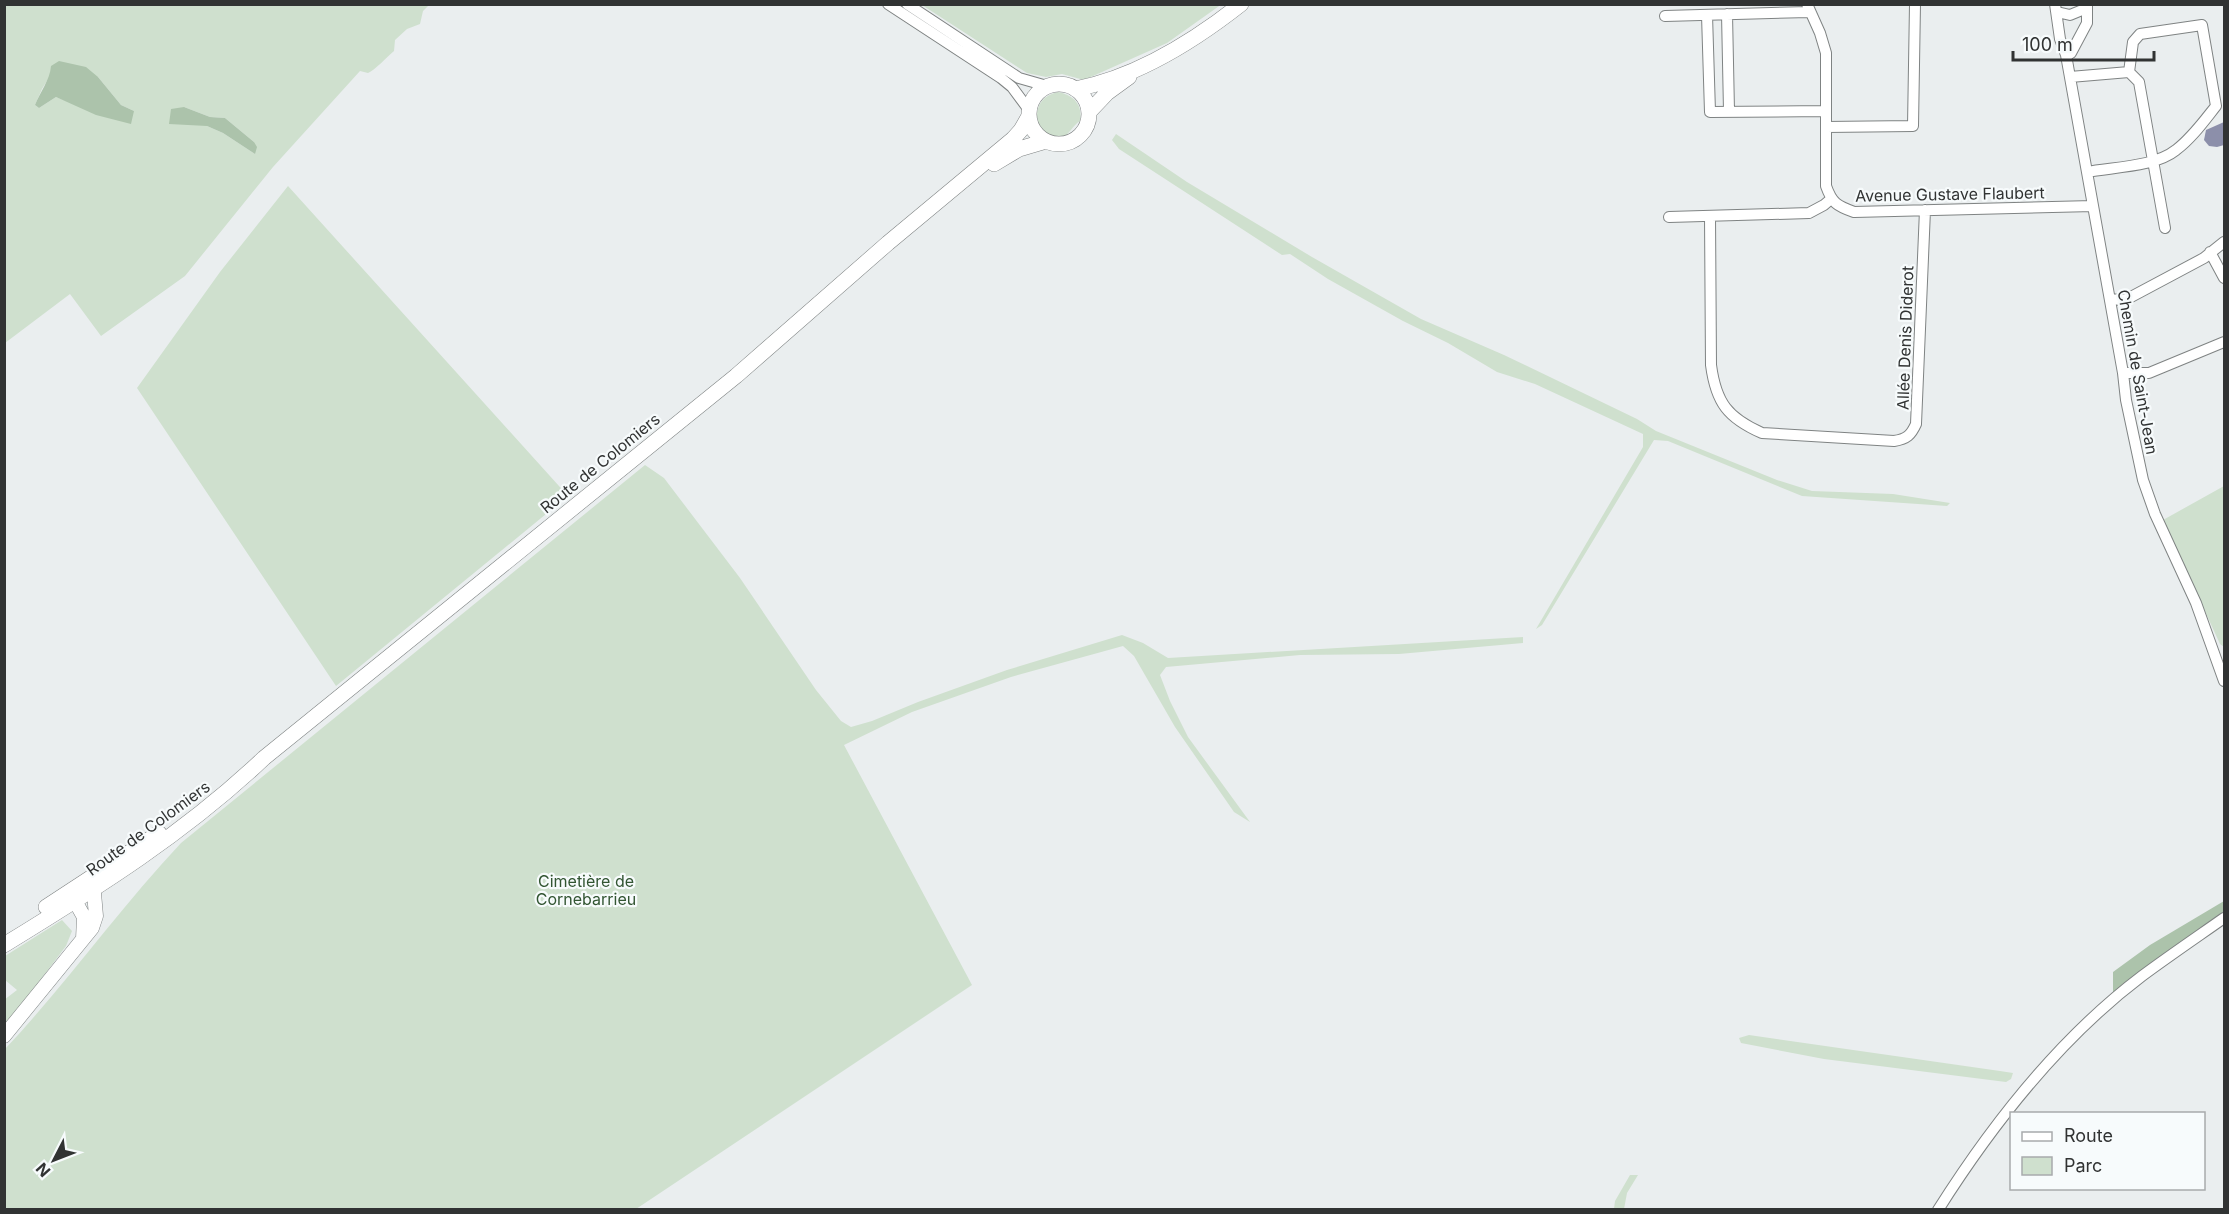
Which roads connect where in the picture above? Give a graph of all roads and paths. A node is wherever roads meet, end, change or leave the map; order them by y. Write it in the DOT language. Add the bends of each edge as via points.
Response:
graph roads {
  1 [pos="888,4"];
  2 [pos="907,4"];
  3 [pos="1240,4"];
  4 [pos="1915,4"];
  5 [pos="2087,6"];
  6 [pos="1808,8"];
  7 [pos="2056,8"];
  8 [pos="1727,14"];
  9 [pos="1707,15"];
  10 [pos="1665,16"];
  11 [pos="2066,56"];
  12 [pos="1150,62"];
  13 [pos="2129,72"];
  14 [pos="2070,77"];
  15 [pos="1047,86"];
  16 [pos="1075,89"];
  17 [pos="2220,107"];
  18 [pos="1729,111"];
  19 [pos="1825,111"];
  20 [pos="1089,112"];
  21 [pos="1029,113"];
  22 [pos="1826,127"];
  23 [pos="1046,141"];
  24 [pos="2153,161"];
  25 [pos="2087,172"];
  26 [pos="952,188"];
  27 [pos="1831,200"];
  28 [pos="2093,206"];
  29 [pos="1925,210"];
  30 [pos="1710,216"];
  31 [pos="1669,218"];
  32 [pos="2165,228"];
  33 [pos="2224,242"];
  34 [pos="2210,252"];
  35 [pos="2224,278"];
  36 [pos="2110,299"];
  37 [pos="2224,342"];
  38 [pos="2123,373"];
  39 [pos="2224,681"];
  40 [pos="84,892"];
  41 [pos="2224,918"];
  42 [pos="4,934"];
  43 [pos="83,939"];
  44 [pos="4,945"];
  45 [pos="4,1036"];
  46 [pos="1938,1209"];
  1 -- 21 [label="street" via="1001,78"];
  2 -- 15 [label="street" via="1019,78"];
  3 -- 12 [label="main road"];
  4 -- 22 [label="street" via="1913,126"];
  5 -- 7 [label="street, Chemin de Saint-Jean" via="2070,15"];
  5 -- 11 [label="street, Chemin de Saint-Jean" via="2087,23"];
  6 -- 8 [label="street"];
  6 -- 19 [label="street, Avenue Gustave Flaubert" via="1826,53"];
  7 -- 11 [label="street, Chemin de Saint-Jean"];
  8 -- 9 [label="street"];
  8 -- 18 [label="street"];
  9 -- 10 [label="street"];
  9 -- 18 [label="street" via="1710,112"];
  11 -- 14 [label="street, Chemin de Saint-Jean"];
  12 -- 16 [label="main road"];
  12 -- 20 [label="main road" via="1107,93"];
  13 -- 14 [label="street"];
  13 -- 17 [label="street" via="2133,42 2140,34 2202,25"];
  13 -- 24 [label="street" via="2139,82"];
  14 -- 25 [label="street, Chemin de Saint-Jean"];
  15 -- 16 [label="main road" via="1066,85"];
  15 -- 21 [label="main road" via="1033,98"];
  16 -- 20 [label="main road"];
  17 -- 24 [label="street" via="2175,151"];
  18 -- 19 [label="street"];
  19 -- 22 [label="street, Avenue Gustave Flaubert"];
  20 -- 23 [label="main road" via="1088,122 1076,139 1056,144"];
  21 -- 23 [label="main road" via="1037,135"];
  21 -- 26 [label="main road, Route de Colomiers" via="1012,139"];
  22 -- 27 [label="street, Avenue Gustave Flaubert" via="1826,186"];
  23 -- 26 [label="main road, Route de Colomiers" via="1019,149"];
  24 -- 25 [label="street"];
  24 -- 32 [label="street"];
  25 -- 28 [label="street, Chemin de Saint-Jean"];
  26 -- 40 [label="main road, Route de Colomiers" via="736,376 264,758 189,824 134,864"];
  27 -- 29 [label="street, Avenue Gustave Flaubert" via="1854,212"];
  27 -- 30 [label="street" via="1809,213"];
  28 -- 29 [label="street, Avenue Gustave Flaubert"];
  28 -- 36 [label="street, Chemin de Saint-Jean"];
  29 -- 30 [label="street, Allée Denis Diderot" via="1916,424 1905,439 1894,441 1762,433 1730,414 1719,399 1711,365"];
  30 -- 31 [label="street"];
  33 -- 34 [label="street"];
  34 -- 35 [label="street"];
  34 -- 36 [label="street" via="2129,298"];
  36 -- 38 [label="street, Chemin de Saint-Jean"];
  37 -- 38 [label="street" via="2149,373"];
  38 -- 39 [label="street, Chemin de Saint-Jean" via="2143,480 2196,603"];
  40 -- 42 [label="main road"];
  40 -- 43 [label="street"];
  40 -- 43 [label="street, Route de Colomiers" via="96,902 96,916"];
  40 -- 44 [label="main road"];
  41 -- 46 [label="street" via="2141,976 2070,1041 1997,1123"];
  43 -- 45 [label="street, Route de Colomiers"];
}
